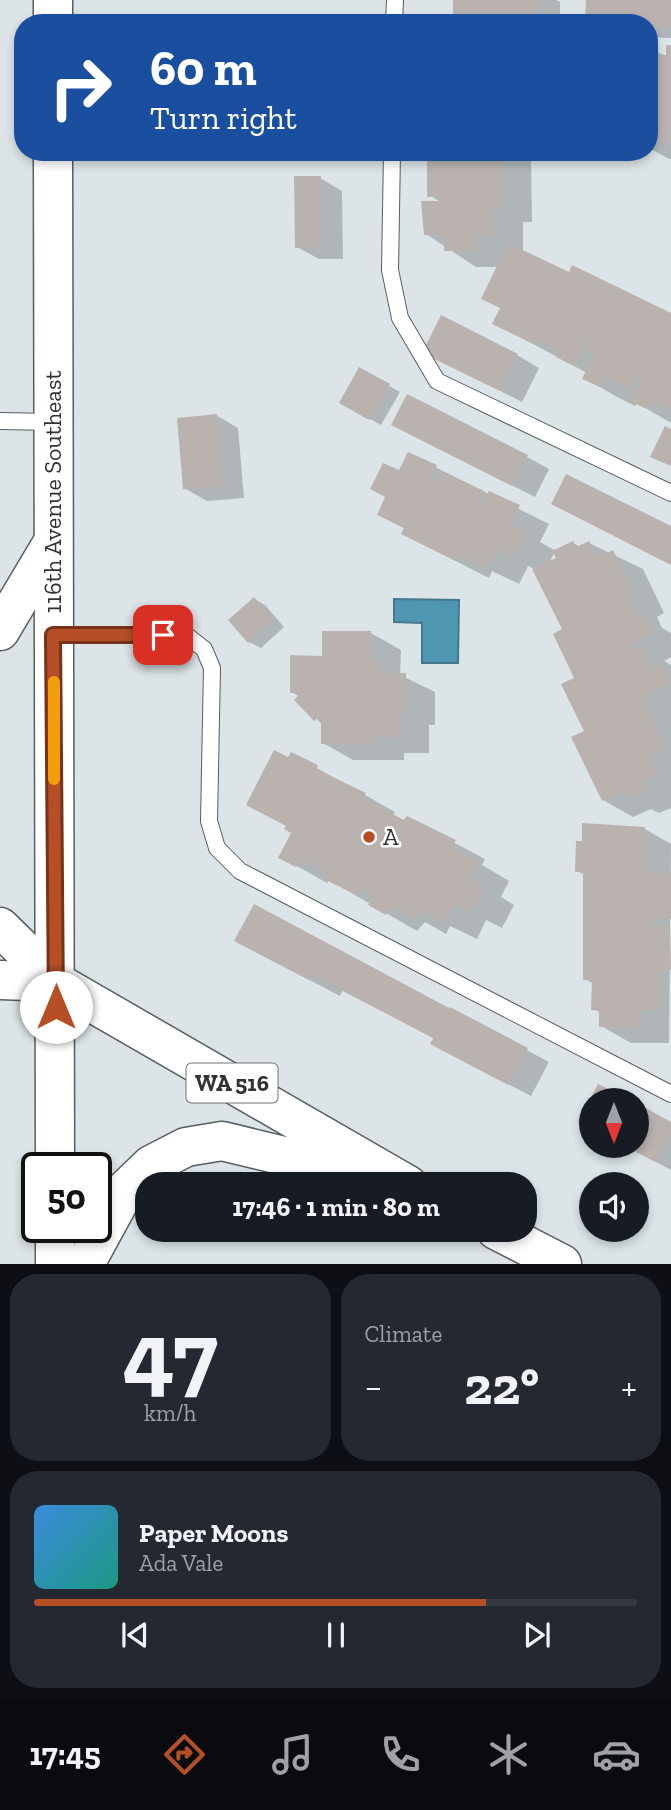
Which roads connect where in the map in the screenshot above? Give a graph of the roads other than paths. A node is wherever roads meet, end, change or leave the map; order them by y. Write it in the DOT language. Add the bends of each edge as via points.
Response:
graph roads {
  1 [pos="53,161"];
  2 [pos="392,161"];
  3 [pos="0,421"];
  4 [pos="53,422"];
  5 [pos="671,493"];
  6 [pos="53,542"];
  7 [pos="0,631"];
  8 [pos="53,635"];
  9 [pos="0,927"];
  10 [pos="0,980"];
  11 [pos="56,982"];
  12 [pos="671,1094"];
  13 [pos="55,1152"];
  14 [pos="143,1172"];
  15 [pos="351,1172"];
  16 [pos="383,1172"];
  17 [pos="135,1180"];
  18 [pos="519,1242"];
  19 [pos="55,1243"];
  20 [pos="55,1264"];
  21 [pos="85,1264"];
  22 [pos="562,1264"];
  1 -- 4 [label="main road, 116th Avenue Southeast"];
  2 -- 5 [label="lane" via="390,270 400,318 437,381"];
  3 -- 4 [label="lane"];
  4 -- 6 [label="main road, 116th Avenue Southeast"];
  6 -- 7 [label="main road"];
  6 -- 8 [label="main road, 116th Avenue Southeast"];
  8 -- 11 [label="main road, 116th Avenue Southeast"];
  8 -- 12 [label="lane" via="186,635 204,649 212,668 209,821 217,848 240,871"];
  9 -- 11 [label="main road, WA 516"];
  10 -- 11 [label="main road, WA 516"];
  11 -- 13 [label="main road, 116th Avenue Southeast"];
  11 -- 16 [label="main road, WA 516"];
  14 -- 15 [label="main road" via="186,1147 222,1141"];
  17 -- 21 [label="main road"];
  18 -- 22 [label="main road"];
  19 -- 20 [label="main road"];
}
